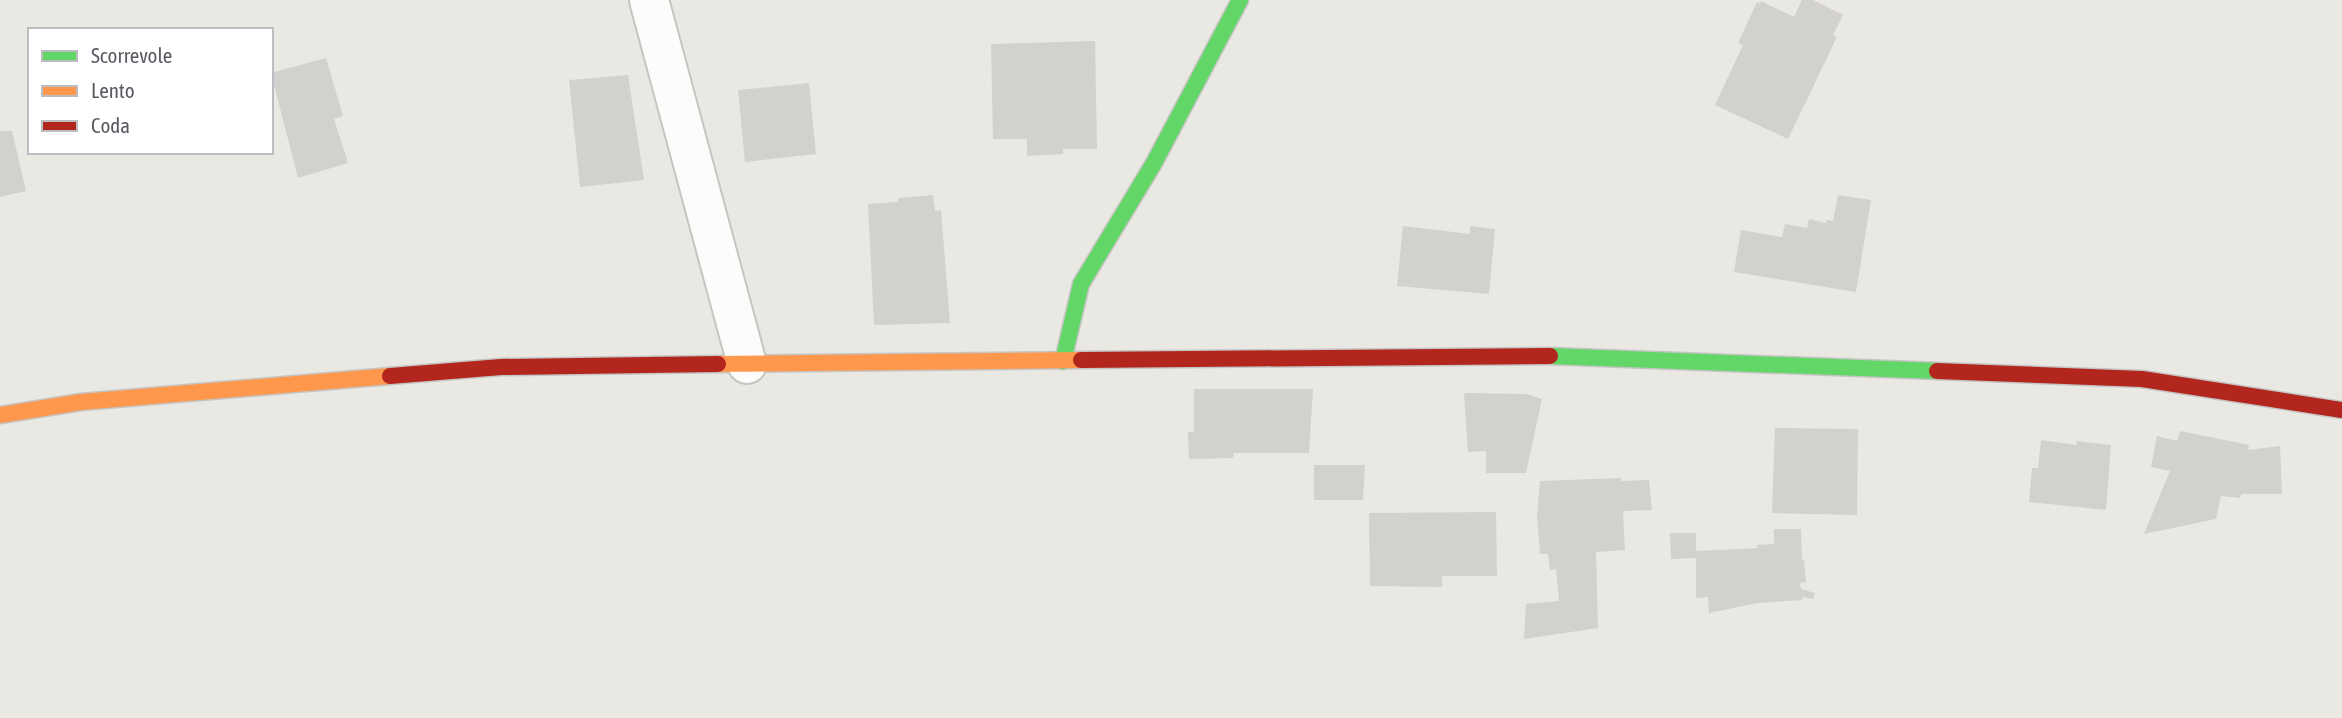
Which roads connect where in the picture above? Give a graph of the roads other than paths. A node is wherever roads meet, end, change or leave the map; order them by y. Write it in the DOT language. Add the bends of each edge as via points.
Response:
graph roads {
  1 [pos="649,0"];
  2 [pos="1240,0"];
  3 [pos="1063,360"];
  4 [pos="747,364"];
  5 [pos="2342,410"];
  6 [pos="0,415"];
  1 -- 4 [label="street"];
  2 -- 3 [label="main road" via="1154,163 1081,284"];
  3 -- 4 [label="main road"];
  3 -- 5 [label="main road" via="1520,355 2142,379"];
  4 -- 6 [label="main road" via="501,367 81,402"];
}
